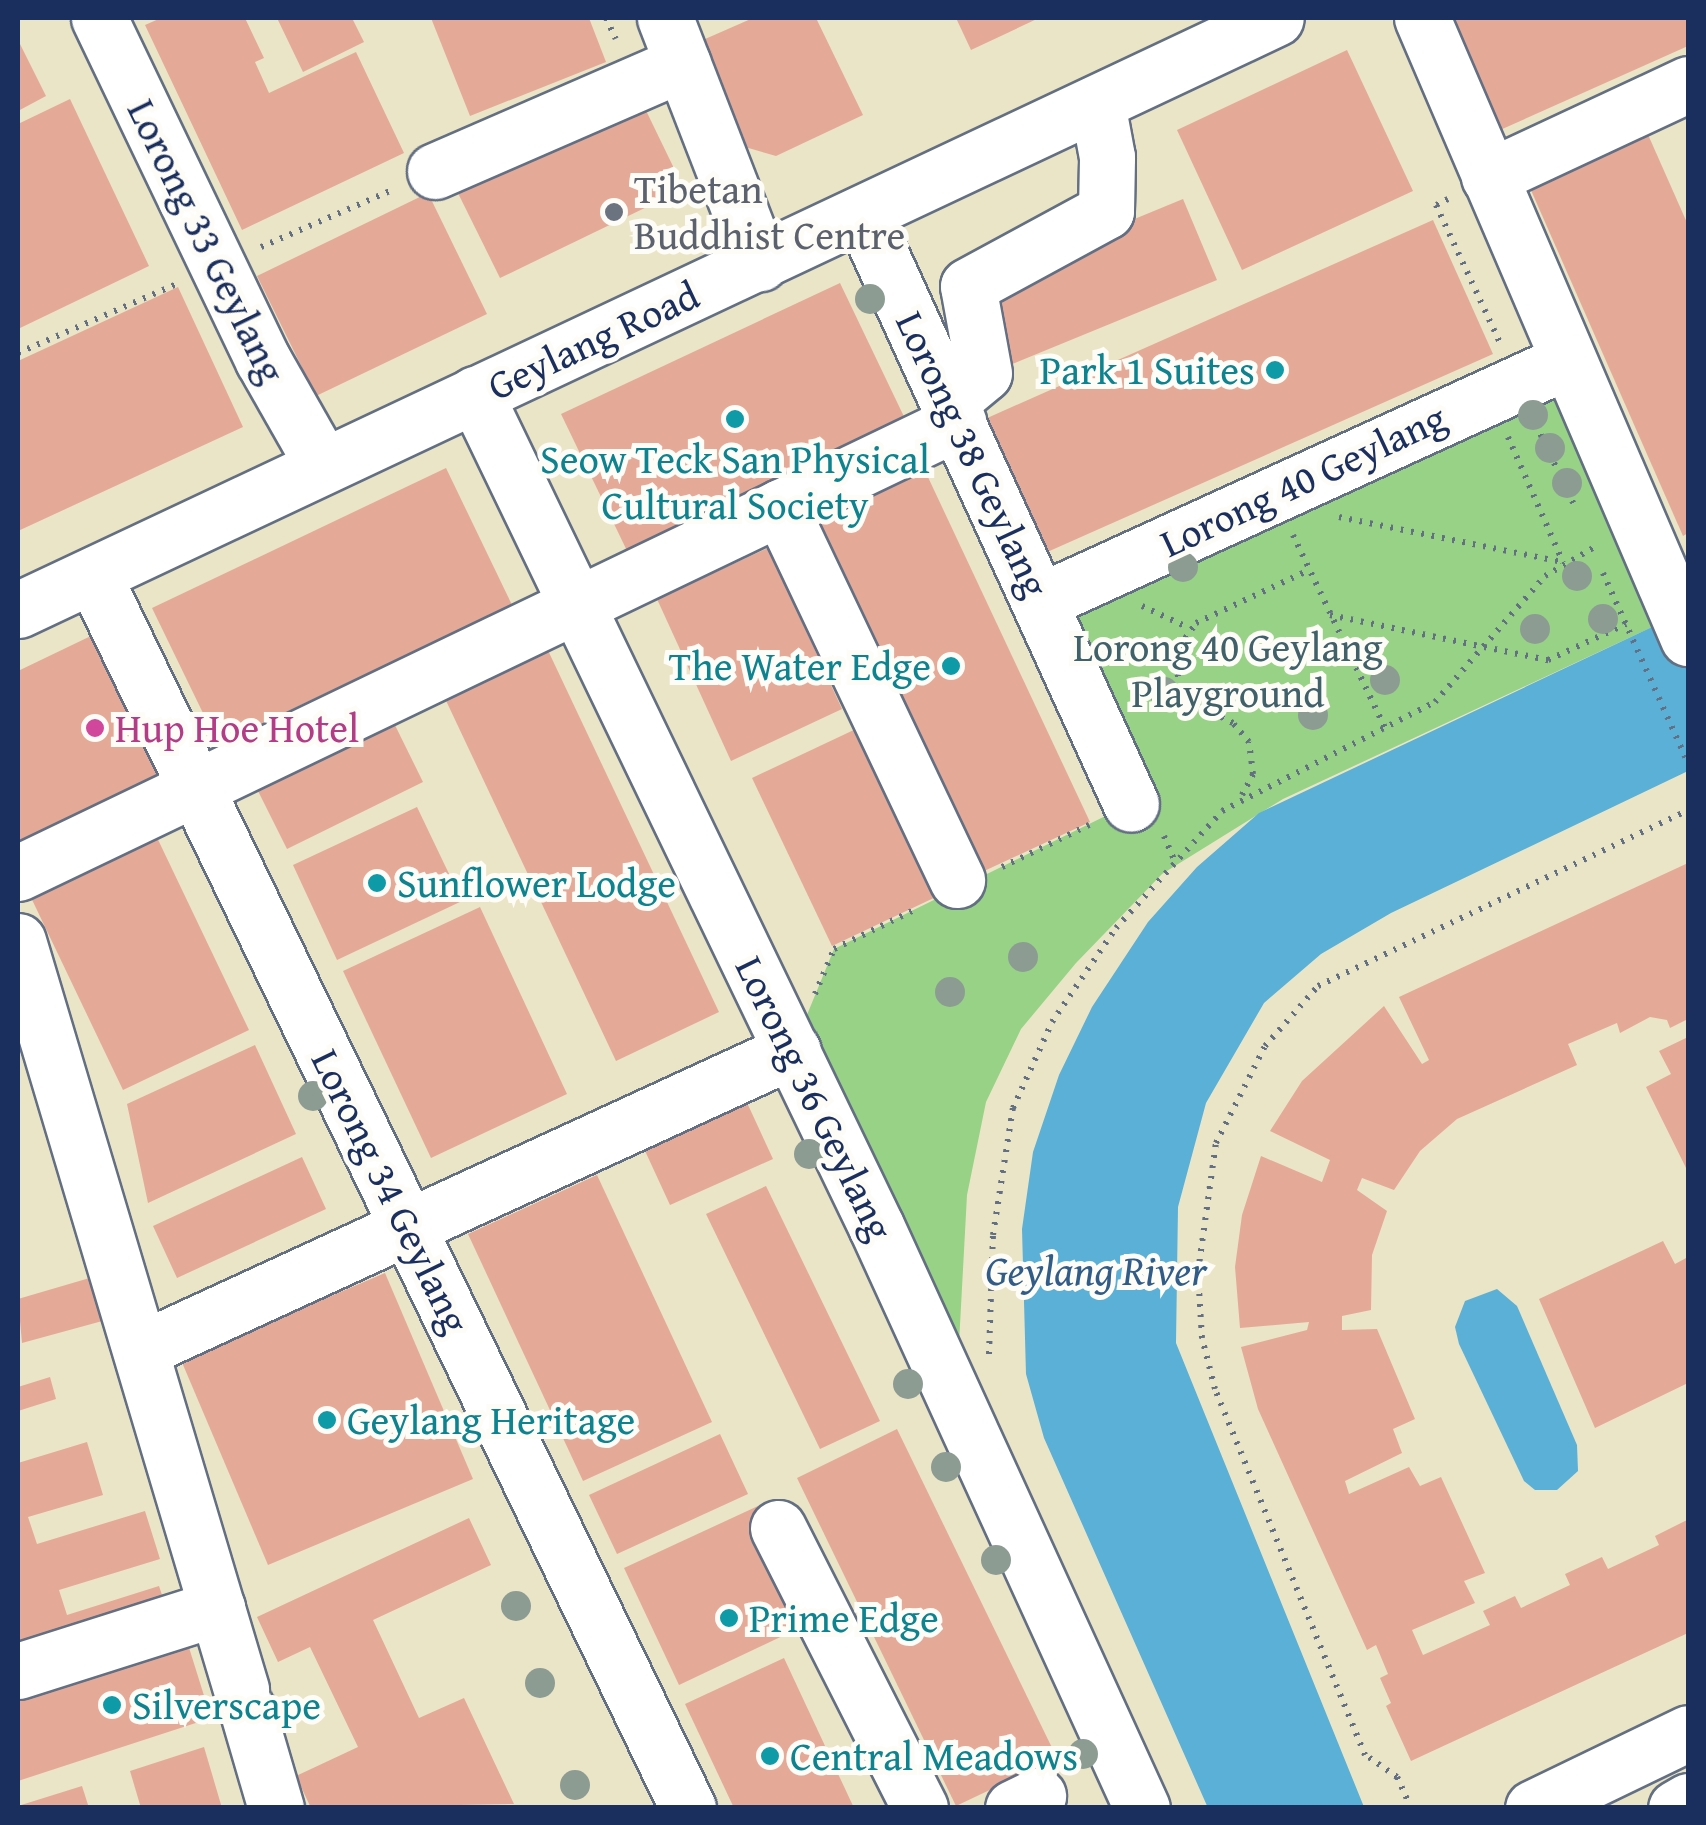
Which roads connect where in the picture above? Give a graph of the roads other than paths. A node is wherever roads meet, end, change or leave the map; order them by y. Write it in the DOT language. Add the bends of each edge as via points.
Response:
graph roads {
  1 [pos="99,18"];
  2 [pos="1276,18"];
  3 [pos="1422,18"];
  4 [pos="674,40"];
  5 [pos="1688,84"];
  6 [pos="1097,103"];
  7 [pos="436,171"];
  8 [pos="1489,177"];
  9 [pos="862,214"];
  10 [pos="760,263"];
  11 [pos="1566,361"];
  12 [pos="476,394"];
  13 [pos="954,412"];
  14 [pos="320,462"];
  15 [pos="780,507"];
  16 [pos="93,575"];
  17 [pos="1041,601"];
  18 [pos="573,605"];
  19 [pos="18,610"];
  20 [pos="1681,620"];
  21 [pos="194,786"];
  22 [pos="1130,804"];
  23 [pos="18,873"];
  24 [pos="958,880"];
  25 [pos="18,941"];
  26 [pos="793,1050"];
  27 [pos="410,1224"];
  28 [pos="142,1349"];
  29 [pos="778,1528"];
  30 [pos="216,1608"];
  31 [pos="18,1671"];
  32 [pos="1688,1733"];
  33 [pos="1688,1801"];
  34 [pos="276,1808"];
  35 [pos="688,1808"];
  36 [pos="920,1808"];
  37 [pos="1142,1808"];
  38 [pos="1532,1808"];
  39 [pos="1676,1808"];
  1 -- 14 [label="street, Lorong 33 Geylang"];
  2 -- 6 [label="street, Geylang Road"];
  3 -- 8 [label="street"];
  4 -- 7 [label="street"];
  4 -- 10 [label="street"];
  5 -- 8 [label="street"];
  6 -- 9 [label="street, Geylang Road"];
  6 -- 13 [label="street" via="1106,211 968,286 984,374"];
  8 -- 11 [label="street"];
  9 -- 10 [label="street, Geylang Road"];
  9 -- 13 [label="street, Lorong 38 Geylang"];
  10 -- 12 [label="street, Geylang Road"];
  11 -- 17 [label="street, Lorong 40 Geylang"];
  11 -- 20 [label="street"];
  12 -- 14 [label="street, Geylang Road"];
  12 -- 18 [label="street, Lorong 36 Geylang"];
  13 -- 15 [label="street"];
  13 -- 17 [label="street, Lorong 38 Geylang"];
  14 -- 16 [label="street, Geylang Road"];
  15 -- 18 [label="street"];
  15 -- 24 [label="street"];
  16 -- 19 [label="street, Geylang Road"];
  16 -- 21 [label="street, Lorong 34 Geylang"];
  17 -- 22 [label="street, Lorong 38 Geylang"];
  18 -- 21 [label="street"];
  18 -- 26 [label="street, Lorong 36 Geylang"];
  21 -- 23 [label="street"];
  21 -- 27 [label="street, Lorong 34 Geylang"];
  25 -- 28 [label="street"];
  26 -- 27 [label="street"];
  26 -- 37 [label="street, Lorong 36 Geylang"];
  27 -- 28 [label="street"];
  27 -- 35 [label="street, Lorong 34 Geylang"];
  28 -- 30 [label="street"];
  29 -- 36 [label="street"];
  30 -- 31 [label="street"];
  30 -- 34 [label="street"];
  32 -- 38 [label="street"];
  33 -- 39 [label="street"];
}
